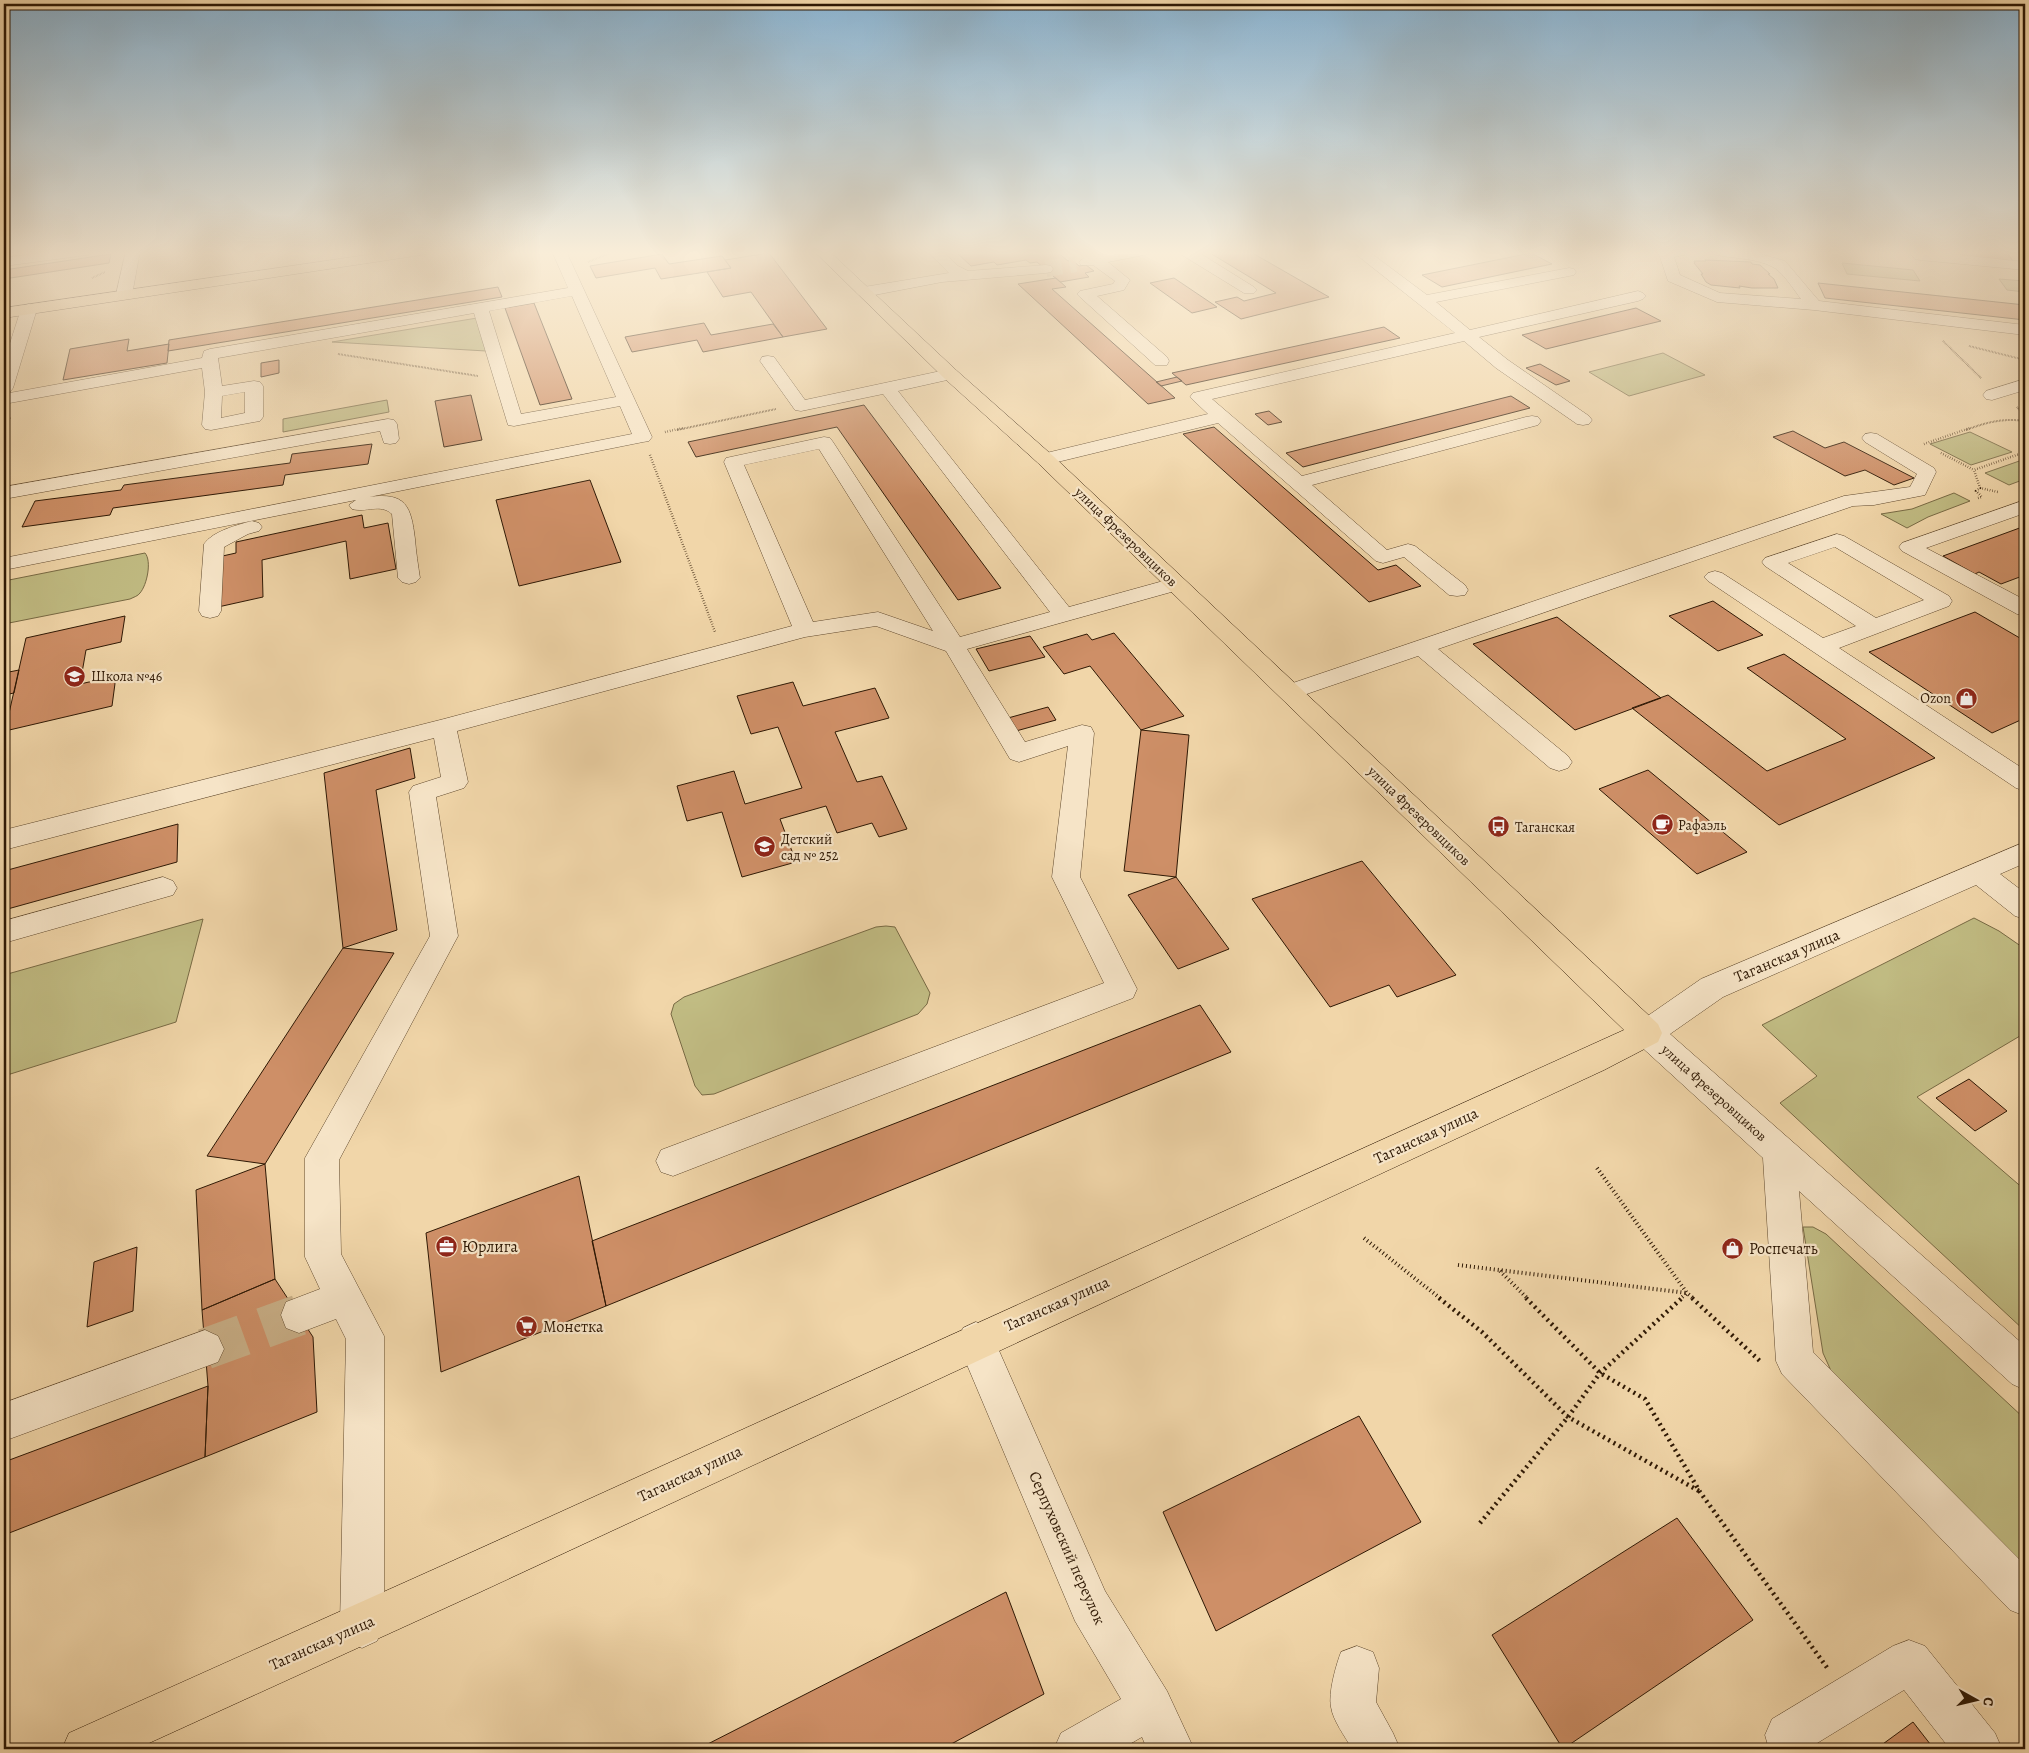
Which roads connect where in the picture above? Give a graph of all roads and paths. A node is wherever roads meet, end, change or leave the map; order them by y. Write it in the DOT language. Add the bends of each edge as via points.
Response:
graph roads {
  1 [pos="21,333"];
  2 [pos="330,333"];
  3 [pos="488,333"];
  4 [pos="595,333"];
  5 [pos="907,333"];
  6 [pos="1129,333"];
  7 [pos="1463,333"];
  8 [pos="1481,333"];
  9 [pos="1936,333"];
  10 [pos="1467,336"];
  11 [pos="254,346"];
  12 [pos="332,353"];
  13 [pos="277,357"];
  14 [pos="768,361"];
  15 [pos="1161,361"];
  16 [pos="210,362"];
  17 [pos="950,374"];
  18 [pos="502,381"];
  19 [pos="98,382"];
  20 [pos="2025,384"];
  21 [pos="4,388"];
  22 [pos="887,388"];
  23 [pos="214,392"];
  24 [pos="1996,394"];
  25 [pos="4,399"];
  26 [pos="94,399"];
  27 [pos="626,400"];
  28 [pos="1220,417"];
  29 [pos="2025,417"];
  30 [pos="1532,420"];
  31 [pos="1583,420"];
  32 [pos="2025,421"];
  33 [pos="643,437"];
  34 [pos="1872,438"];
  35 [pos="390,439"];
  36 [pos="1932,448"];
  37 [pos="1940,452"];
  38 [pos="2025,452"];
  39 [pos="1045,459"];
  40 [pos="1974,470"];
  41 [pos="1298,483"];
  42 [pos="4,492"];
  43 [pos="1973,500"];
  44 [pos="2025,506"];
  45 [pos="312,509"];
  46 [pos="4,564"];
  47 [pos="1715,577"];
  48 [pos="409,578"];
  49 [pos="1174,584"];
  50 [pos="1457,590"];
  51 [pos="2025,609"];
  52 [pos="210,611"];
  53 [pos="1064,615"];
  54 [pos="1874,627"];
  55 [pos="805,630"];
  56 [pos="954,646"];
  57 [pos="1421,646"];
  58 [pos="1821,647"];
  59 [pos="721,650"];
  60 [pos="1289,692"];
  61 [pos="444,727"];
  62 [pos="1559,762"];
  63 [pos="2025,782"];
  64 [pos="4,840"];
  65 [pos="2025,852"];
  66 [pos="1978,872"];
  67 [pos="163,888"];
  68 [pos="2025,908"];
  69 [pos="4,932"];
  70 [pos="1647,1033"];
  71 [pos="1779,1152"];
  72 [pos="673,1161"];
  73 [pos="1597,1168"];
  74 [pos="1364,1238"];
  75 [pos="1458,1266"];
  76 [pos="1500,1271"];
  77 [pos="1687,1294"];
  78 [pos="299,1315"];
  79 [pos="365,1336"];
  80 [pos="976,1341"];
  81 [pos="205,1349"];
  82 [pos="1763,1364"];
  83 [pos="2025,1372"];
  84 [pos="1600,1373"];
  85 [pos="1568,1417"];
  86 [pos="4,1422"];
  87 [pos="1700,1492"];
  88 [pos="1480,1523"];
  89 [pos="2025,1594"];
  90 [pos="362,1626"];
  91 [pos="1357,1668"];
  92 [pos="1849,1699"];
  93 [pos="1151,1707"];
  94 [pos="85,1749"];
  95 [pos="1077,1749"];
  96 [pos="1171,1749"];
  97 [pos="1377,1749"];
  98 [pos="1792,1749"];
  99 [pos="1979,1749"];
  1 -- 21 [label="street"];
  2 -- 11 [label="street"];
  3 -- 18 [label="street"];
  4 -- 27 [label="street"];
  5 -- 17 [label="main road, улица Фрезеровщиков"];
  6 -- 15 [label="street"];
  7 -- 10 [label="street"];
  8 -- 10 [label="street"];
  9 -- 24 [label="path"];
  10 -- 28 [label="street" via="1198,397"];
  10 -- 31 [label="street"];
  11 -- 13 [label="street" via="254,361"];
  11 -- 16 [label="street" via="210,354"];
  12 -- 18 [label="path"];
  14 -- 22 [label="street" via="801,406"];
  16 -- 19 [label="street"];
  16 -- 23 [label="street"];
  17 -- 22 [label="street"];
  17 -- 39 [label="main road, улица Фрезеровщиков"];
  18 -- 27 [label="street" via="514,421"];
  19 -- 25 [label="street"];
  19 -- 26 [label="street"];
  20 -- 24 [label="street"];
  22 -- 53 [label="street"];
  24 -- 29 [label="path" via="2014,402"];
  27 -- 33 [label="street"];
  28 -- 39 [label="street"];
  28 -- 41 [label="street"];
  30 -- 41 [label="street"];
  32 -- 36 [label="path" via="2010,418 1994,420 1924,444"];
  33 -- 45 [label="street"];
  33 -- 59 [label="path"];
  34 -- 57 [label="street" via="1927,472 1918,491 1851,500"];
  35 -- 42 [label="street" via="388,424"];
  37 -- 40 [label="path"];
  38 -- 40 [label="path"];
  39 -- 49 [label="main road, улица Фрезеровщиков"];
  40 -- 43 [label="path" via="1980,488 1976,491 1982,497"];
  41 -- 50 [label="street" via="1383,558 1408,550"];
  44 -- 51 [label="street" via="1909,546"];
  45 -- 46 [label="street"];
  45 -- 48 [label="street" via="371,502 388,502 398,507 402,513"];
  45 -- 52 [label="street" via="241,530 214,544"];
  47 -- 58 [label="street"];
  49 -- 53 [label="street"];
  49 -- 60 [label="main road, улица Фрезеровщиков"];
  53 -- 56 [label="street"];
  54 -- 54 [label="street" via="1819,592 1772,562 1837,540 1941,602"];
  54 -- 58 [label="street"];
  55 -- 56 [label="street" via="878,619"];
  55 -- 56 [label="street" via="733,462 824,442"];
  55 -- 59 [label="street"];
  56 -- 72 [label="street" via="1020,753 1082,733 1066,877 1122,989"];
  57 -- 60 [label="street"];
  57 -- 62 [label="street"];
  58 -- 63 [label="street"];
  59 -- 61 [label="street"];
  60 -- 70 [label="main road, улица Фрезеровщиков"];
  61 -- 64 [label="street"];
  61 -- 79 [label="street" via="455,782 422,792 444,936 322,1158 323,1257"];
  65 -- 66 [label="street, Таганская улица"];
  66 -- 68 [label="street"];
  66 -- 70 [label="street, Таганская улица" via="1712,988"];
  67 -- 69 [label="street"];
  70 -- 71 [label="street, улица Фрезеровщиков"];
  70 -- 80 [label="main road, Таганская улица"];
  71 -- 83 [label="street, улица Фрезеровщиков"];
  71 -- 89 [label="street" via="1795,1361"];
  73 -- 77 [label="path"];
  74 -- 85 [label="path" via="1482,1332"];
  75 -- 76 [label="path"];
  76 -- 77 [label="path"];
  76 -- 84 [label="path"];
  77 -- 82 [label="path"];
  77 -- 84 [label="path"];
  78 -- 79 [label="street" via="344,1298"];
  79 -- 90 [label="street"];
  80 -- 90 [label="main road, Таганская улица"];
  80 -- 93 [label="street, Серпуховский переулок" via="1090,1606"];
  81 -- 86 [label="street"];
  84 -- 85 [label="path"];
  84 -- 87 [label="path" via="1645,1400"];
  85 -- 87 [label="path"];
  85 -- 88 [label="path"];
  87 -- 92 [label="path"];
  90 -- 94 [label="main road, Таганская улица"];
  91 -- 97 [label="street" via="1353,1706"];
  92 -- 98 [label="street" via="1788,1735"];
  92 -- 99 [label="street" via="1909,1662"];
  93 -- 95 [label="street"];
  93 -- 96 [label="street, Серпуховский переулок"];
}
